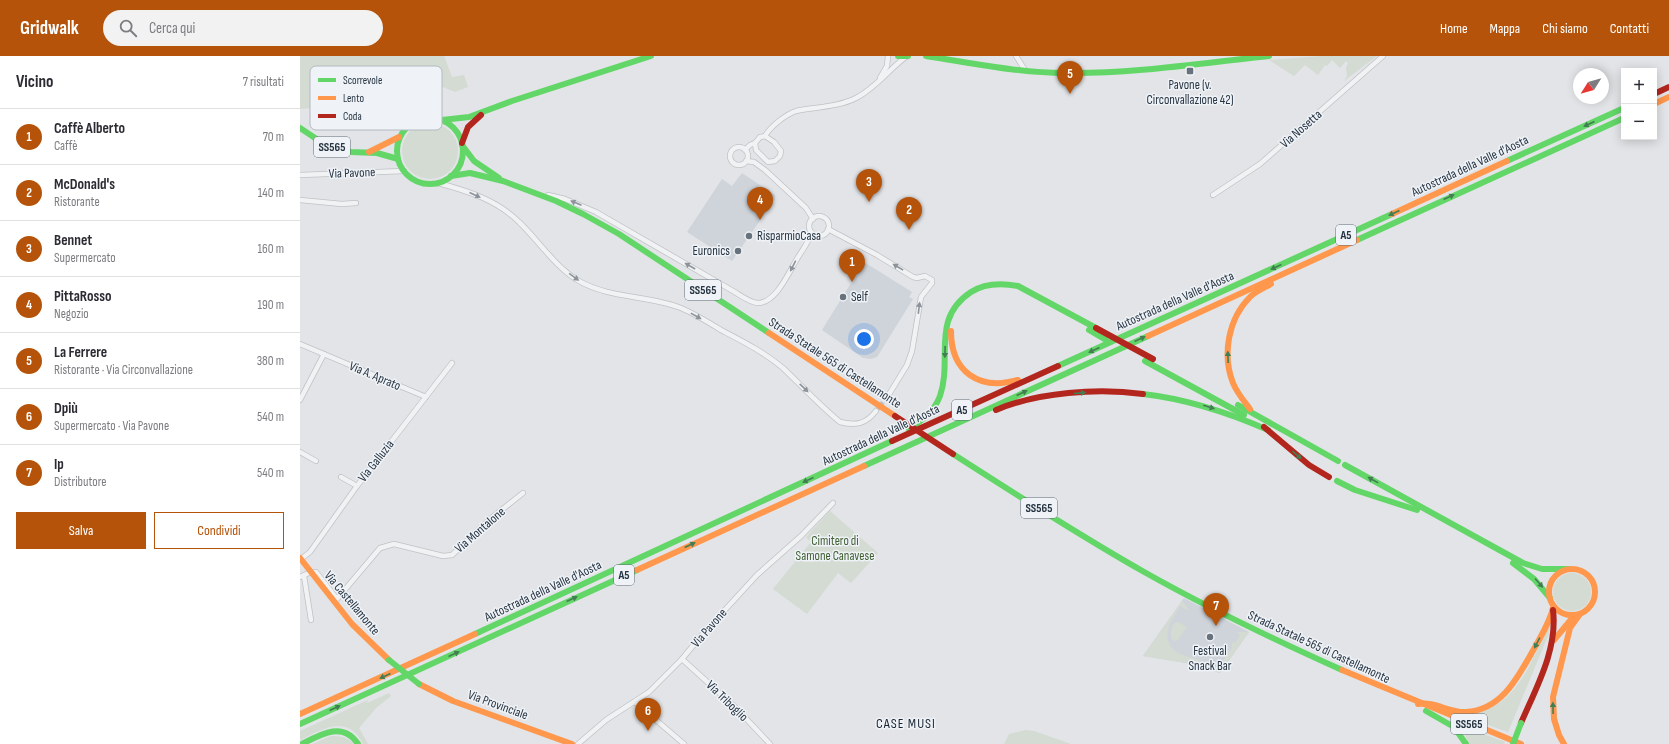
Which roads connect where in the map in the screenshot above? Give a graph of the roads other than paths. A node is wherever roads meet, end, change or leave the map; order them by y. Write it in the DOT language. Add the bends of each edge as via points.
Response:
graph roads {
  1 [pos="651,56"];
  2 [pos="888,56"];
  3 [pos="898,56"];
  4 [pos="907,56"];
  5 [pos="926,56"];
  6 [pos="954,56"];
  7 [pos="1016,56"];
  8 [pos="1269,56"];
  9 [pos="1383,56"];
  10 [pos="935,57"];
  11 [pos="960,61"];
  12 [pos="1025,70"];
  13 [pos="875,84"];
  14 [pos="1669,87"];
  15 [pos="1657,93"];
  16 [pos="1669,97"];
  17 [pos="1657,103"];
  18 [pos="494,107"];
  19 [pos="1621,109"];
  20 [pos="1621,119"];
  21 [pos="442,120"];
  22 [pos="300,128"];
  23 [pos="404,130"];
  24 [pos="400,136"];
  25 [pos="764,136"];
  26 [pos="755,143"];
  27 [pos="462,144"];
  28 [pos="745,150"];
  29 [pos="369,152"];
  30 [pos="398,159"];
  31 [pos="746,161"];
  32 [pos="404,171"];
  33 [pos="300,175"];
  34 [pos="451,176"];
  35 [pos="503,181"];
  36 [pos="438,183"];
  37 [pos="538,194"];
  38 [pos="1213,195"];
  39 [pos="300,200"];
  40 [pos="356,203"];
  41 [pos="813,219"];
  42 [pos="828,229"];
  43 [pos="811,232"];
  44 [pos="1312,260"];
  45 [pos="300,344"];
  46 [pos="324,354"];
  47 [pos="1068,362"];
  48 [pos="452,363"];
  49 [pos="888,396"];
  50 [pos="426,397"];
  51 [pos="300,400"];
  52 [pos="876,411"];
  53 [pos="1257,415"];
  54 [pos="948,426"];
  55 [pos="1268,430"];
  56 [pos="300,452"];
  57 [pos="856,458"];
  58 [pos="316,461"];
  59 [pos="1338,461"];
  60 [pos="1345,465"];
  61 [pos="341,477"];
  62 [pos="1329,477"];
  63 [pos="1336,480"];
  64 [pos="357,486"];
  65 [pos="523,492"];
  66 [pos="833,503"];
  67 [pos="300,559"];
  68 [pos="1569,569"];
  69 [pos="311,572"];
  70 [pos="302,576"];
  71 [pos="1551,603"];
  72 [pos="1577,615"];
  73 [pos="311,620"];
  74 [pos="1553,642"];
  75 [pos="682,659"];
  76 [pos="419,684"];
  77 [pos="635,702"];
  78 [pos="1418,704"];
  79 [pos="300,714"];
  80 [pos="300,724"];
  81 [pos="302,744"];
  82 [pos="358,744"];
  83 [pos="572,744"];
  84 [pos="578,744"];
  85 [pos="684,744"];
  86 [pos="770,744"];
  87 [pos="1466,744"];
  88 [pos="1513,744"];
  89 [pos="1520,744"];
  90 [pos="1564,744"];
  1 -- 18 [label="main road"];
  2 -- 13 [label="street" via="885,72"];
  3 -- 4 [label="main road"];
  4 -- 13 [label="street"];
  5 -- 10 [label="main road"];
  6 -- 11 [label="street"];
  7 -- 12 [label="street"];
  8 -- 12 [label="main road" via="1108,72 1064,73"];
  9 -- 38 [label="street, Via Nosetta" via="1260,164"];
  10 -- 11 [label="main road"];
  11 -- 12 [label="main road"];
  13 -- 25 [label="street" via="858,97 844,103 789,114"];
  14 -- 15 [label="main road"];
  16 -- 17 [label="main road"];
  18 -- 21 [label="main road" via="463,119"];
  18 -- 27 [label="main road" via="475,119 468,127"];
  19 -- 47 [label="main road, Autostrada della Valle d'Aosta / A5, one-way"];
  44 -- 20 [label="main road, Autostrada della Valle d'Aosta / A5, one-way"];
  21 -- 27 [label="main road, SS565" via="451,125"];
  22 -- 29 [label="main road, SS565" via="345,152"];
  23 -- 24 [label="main road, SS565"];
  24 -- 29 [label="main road, SS565"];
  24 -- 30 [label="main road" via="396,148"];
  25 -- 26 [label="street" via="760,136"];
  25 -- 26 [label="street" via="774,142 781,151 775,161 768,162 756,150"];
  26 -- 28 [label="street" via="750,144"];
  27 -- 34 [label="main road" via="459,166"];
  27 -- 35 [label="main road, Strada Statale 565 di Castellamonte / SS565" via="474,161"];
  28 -- 31 [label="street"];
  28 -- 31 [label="street" via="735,148 730,157 735,164"];
  29 -- 30 [label="main road, SS565"];
  30 -- 32 [label="main road"];
  31 -- 41 [label="street" via="754,162 765,170 806,208"];
  32 -- 33 [label="street, Via Pavone"];
  32 -- 36 [label="main road" via="415,180 428,184"];
  34 -- 35 [label="main road, Strada Statale 565 di Castellamonte / SS565" via="470,174"];
  34 -- 36 [label="main road, SS565"];
  35 -- 37 [label="main road, Strada Statale 565 di Castellamonte / SS565"];
  36 -- 52 [label="street, one-way" via="472,193 498,205 518,221 578,281 594,289 677,306 761,352 840,422 861,424"];
  43 -- 37 [label="street, one-way" via="807,245 781,286 770,298 759,303 733,291 596,212 566,199"];
  37 -- 78 [label="main road, Strada Statale 565 di Castellamonte / SS565, bridge" via="619,234 953,454 1080,534 1175,589 1270,638"];
  39 -- 40 [label="street"];
  41 -- 42 [label="street" via="825,219"];
  41 -- 43 [label="street" via="810,224"];
  42 -- 43 [label="street" via="819,236"];
  49 -- 42 [label="street, one-way" via="907,365 912,351 921,297 932,280 925,276 913,277"];
  53 -- 44 [label="main road, one-way" via="1241,398 1231,376 1228,352 1231,329 1240,309 1250,297"];
  54 -- 44 [label="main road, Autostrada della Valle d'Aosta / A5, one-way"];
  45 -- 46 [label="street, Via A. Aprato"];
  46 -- 50 [label="street, Via A. Aprato"];
  46 -- 51 [label="street"];
  47 -- 55 [label="main road, bridge" via="1034,372 1012,382 998,385 984,383 971,377 960,367 952,353 950,338 954,320 960,308 975,294 989,289 1004,288 1022,293"];
  47 -- 57 [label="main road, Autostrada della Valle d'Aosta / A5"];
  48 -- 50 [label="street, Via Galluzia"];
  50 -- 64 [label="street, Via Galluzia"];
  53 -- 57 [label="main road, one-way, bridge" via="1018,286 999,283 975,289 959,301 948,321 945,334 944,378 934,407 918,424 870,448"];
  53 -- 59 [label="main road"];
  54 -- 55 [label="main road, one-way" via="974,420 1009,405 1041,398 1086,392 1110,392 1160,396 1204,405"];
  80 -- 54 [label="main road, Autostrada della Valle d'Aosta / A5, one-way"];
  55 -- 62 [label="main road, one-way" via="1309,465"];
  56 -- 58 [label="street"];
  57 -- 79 [label="main road, Autostrada della Valle d'Aosta / A5, one-way"];
  68 -- 60 [label="main road, one-way" via="1542,569 1523,563"];
  61 -- 64 [label="street"];
  63 -- 71 [label="main road, one-way" via="1355,490 1405,504 1502,556 1531,575 1543,587"];
  64 -- 67 [label="street, Via Galluzia" via="310,552"];
  65 -- 69 [label="street, Via Montalone" via="452,555 443,556 394,544 380,548 337,599 316,572"];
  66 -- 75 [label="street, Via Pavone" via="757,575"];
  67 -- 69 [label="main road, Via Castellamonte"];
  68 -- 71 [label="main road" via="1555,577 1550,587"];
  68 -- 72 [label="main road" via="1584,572 1595,586 1596,595 1592,604 1586,611"];
  69 -- 70 [label="street"];
  69 -- 76 [label="main road, Via Castellamonte, bridge" via="370,643"];
  70 -- 73 [label="street"];
  71 -- 72 [label="main road" via="1560,612"];
  71 -- 74 [label="main road" via="1555,623"];
  71 -- 78 [label="main road, one-way" via="1546,627 1518,678 1501,698 1486,707 1468,712 1425,702"];
  72 -- 74 [label="main road"];
  90 -- 72 [label="main road, one-way" via="1554,720 1553,697 1569,633"];
  74 -- 88 [label="main road, bridge"];
  75 -- 77 [label="street, Via Pavone" via="650,692"];
  75 -- 86 [label="street, Via Triboglio" via="736,708"];
  76 -- 83 [label="main road, Via Provinciale" via="454,701"];
  77 -- 84 [label="street, Via Pavone" via="606,720"];
  77 -- 85 [label="street"];
  78 -- 87 [label="main road" via="1454,727"];
  78 -- 89 [label="main road, Strada Statale 565 di Castellamonte / SS565"];
  81 -- 82 [label="main road" via="338,731 353,736"];
}
